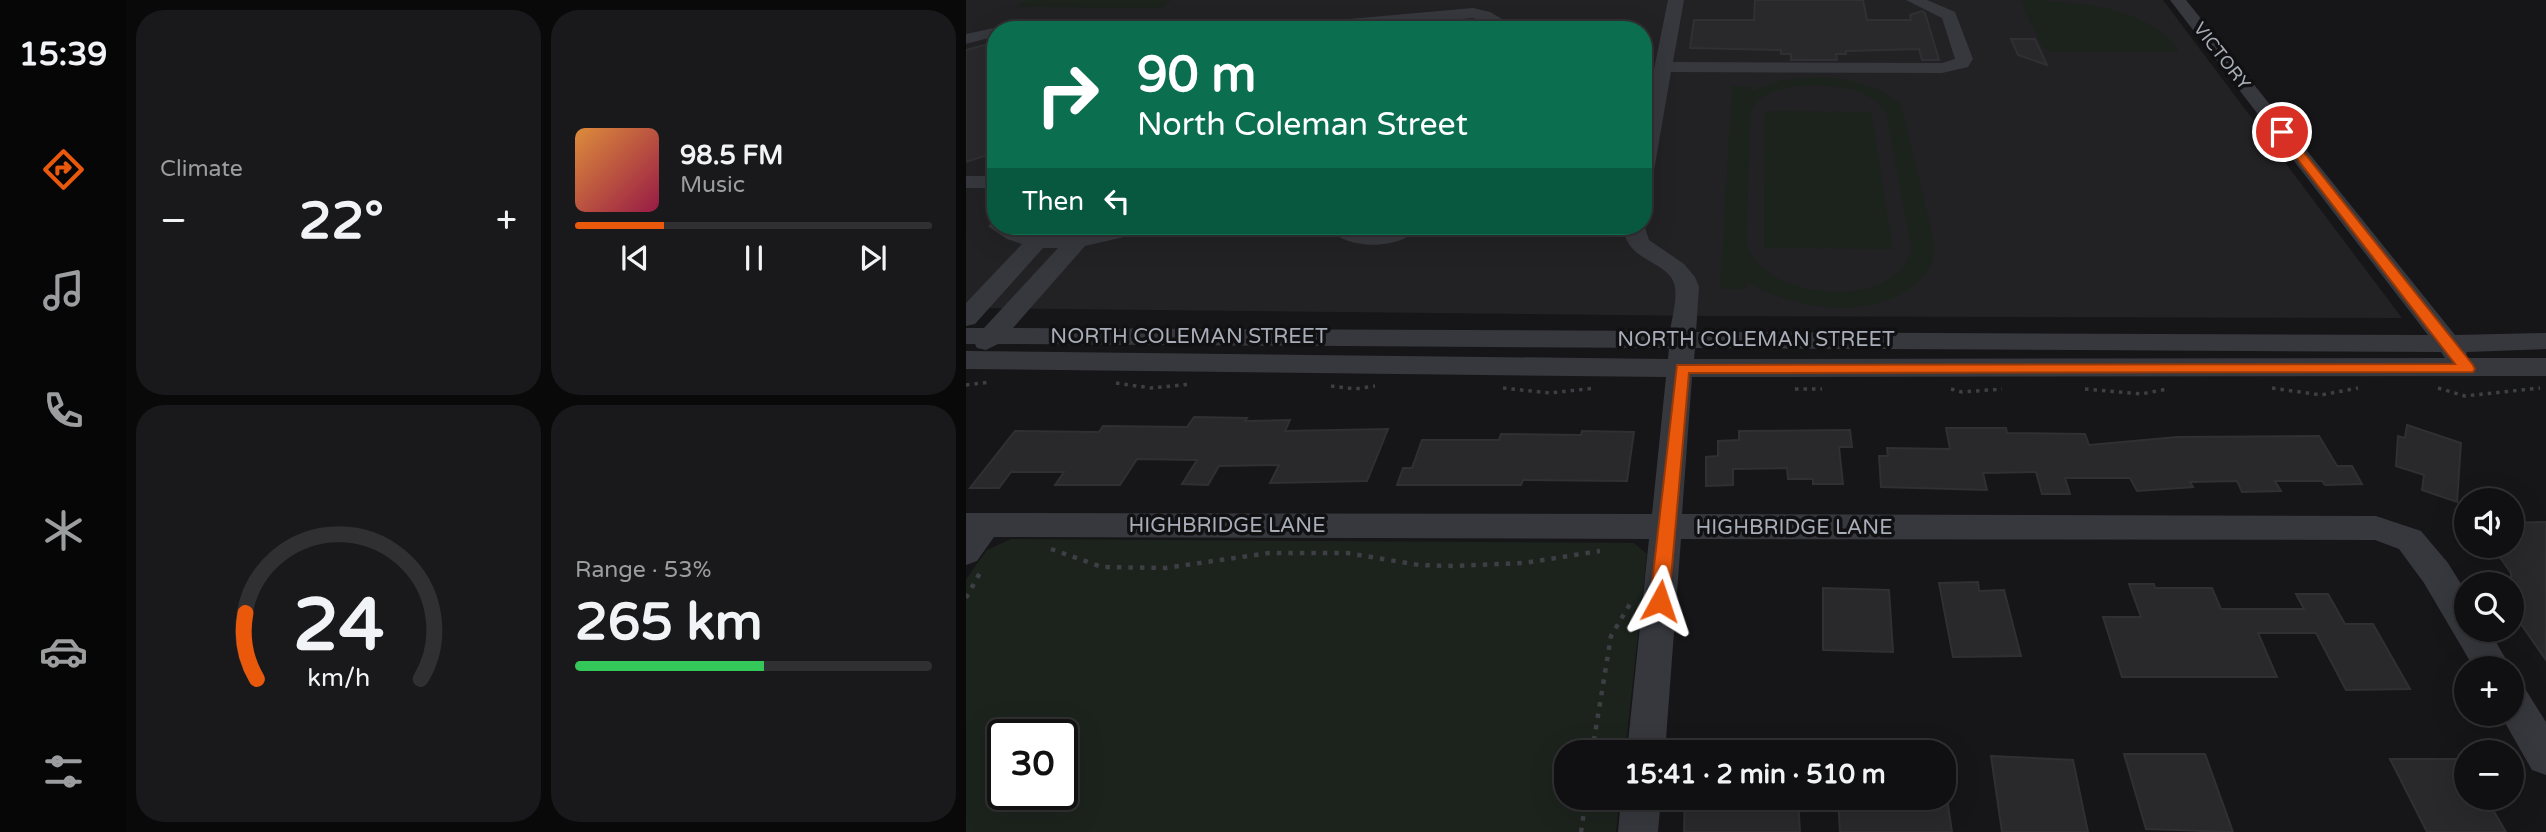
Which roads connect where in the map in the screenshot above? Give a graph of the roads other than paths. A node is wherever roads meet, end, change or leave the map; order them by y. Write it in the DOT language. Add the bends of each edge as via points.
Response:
graph roads {
  1 [pos="1676,0"];
  2 [pos="1914,0"];
  3 [pos="2178,0"];
  4 [pos="1468,7"];
  5 [pos="1373,21"];
  6 [pos="1496,21"];
  7 [pos="987,33"];
  8 [pos="966,39"];
  9 [pos="1663,67"];
  10 [pos="1652,85"];
  11 [pos="966,182"];
  12 [pos="987,182"];
  13 [pos="1020,235"];
  14 [pos="1101,235"];
  15 [pos="1349,235"];
  16 [pos="1387,235"];
  17 [pos="1634,235"];
  18 [pos="1038,240"];
  19 [pos="1078,240"];
  20 [pos="966,318"];
  21 [pos="992,335"];
  22 [pos="2546,341"];
  23 [pos="2448,344"];
  24 [pos="967,352"];
  25 [pos="1683,353"];
  26 [pos="2546,367"];
  27 [pos="2468,369"];
  28 [pos="976,525"];
  29 [pos="1667,527"];
  30 [pos="966,552"];
  31 [pos="2454,602"];
  32 [pos="2524,721"];
  33 [pos="1647,740"];
  34 [pos="2546,757"];
  35 [pos="1640,810"];
  36 [pos="1638,832"];
  1 -- 9 [label="street"];
  2 -- 9 [label="street" via="1949,15 1962,63 1942,68"];
  3 -- 23 [label="street, VICTORY"];
  4 -- 5 [label="street"];
  4 -- 6 [label="street"];
  7 -- 8 [label="street"];
  9 -- 10 [label="street"];
  11 -- 12 [label="street"];
  13 -- 18 [label="street"];
  14 -- 19 [label="street"];
  15 -- 16 [label="street" via="1365,239"];
  17 -- 25 [label="street" via="1686,280"];
  18 -- 19 [label="street"];
  18 -- 20 [label="street"];
  19 -- 21 [label="street"];
  21 -- 24 [label="street, NORTH COLEMAN STREET"];
  21 -- 25 [label="street, NORTH COLEMAN STREET"];
  22 -- 23 [label="street, NORTH COLEMAN STREET"];
  23 -- 25 [label="street, NORTH COLEMAN STREET"];
  23 -- 27 [label="street, VICTORY"];
  24 -- 25 [label="street, NORTH COLEMAN STREET"];
  25 -- 27 [label="street, NORTH COLEMAN STREET"];
  25 -- 29 [label="street"];
  26 -- 27 [label="street, NORTH COLEMAN STREET"];
  28 -- 29 [label="street, HIGHBRIDGE LANE"];
  28 -- 30 [label="street"];
  29 -- 31 [label="street, HIGHBRIDGE LANE" via="2376,528 2410,540"];
  29 -- 33 [label="street"];
  32 -- 34 [label="street"];
  35 -- 36 [label="street"];
}
